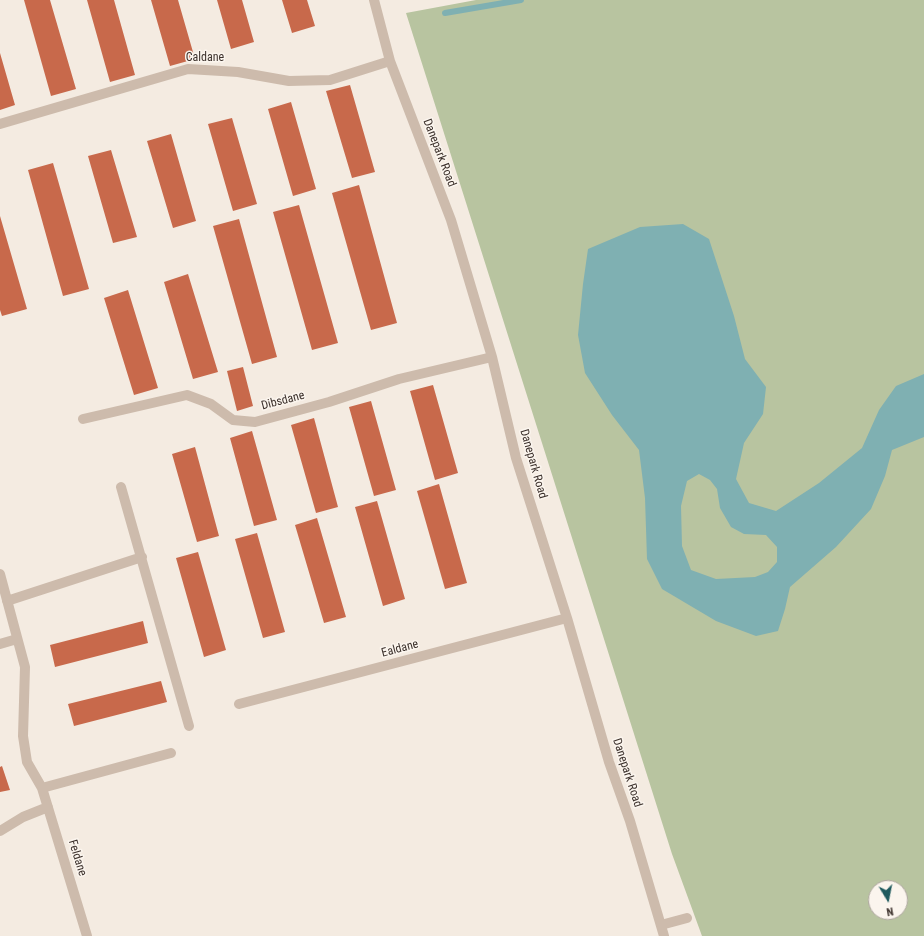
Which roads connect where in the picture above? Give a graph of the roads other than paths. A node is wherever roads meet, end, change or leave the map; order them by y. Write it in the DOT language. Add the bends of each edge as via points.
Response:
graph roads {
  1 [pos="374,0"];
  2 [pos="390,61"];
  3 [pos="0,124"];
  4 [pos="492,357"];
  5 [pos="83,420"];
  6 [pos="121,488"];
  7 [pos="142,557"];
  8 [pos="0,574"];
  9 [pos="7,601"];
  10 [pos="567,618"];
  11 [pos="18,639"];
  12 [pos="0,644"];
  13 [pos="239,704"];
  14 [pos="189,726"];
  15 [pos="171,753"];
  16 [pos="42,788"];
  17 [pos="48,807"];
  18 [pos="0,831"];
  19 [pos="687,918"];
  20 [pos="661,925"];
  21 [pos="87,936"];
  22 [pos="664,936"];
  1 -- 2 [label="street, Danepark Road"];
  2 -- 3 [label="street, Caldane" via="330,80 289,81 238,72 188,69"];
  2 -- 4 [label="street, Danepark Road" via="451,220"];
  4 -- 5 [label="street, Dibsdane" via="399,379 329,402 255,422 233,420 211,404 187,395"];
  4 -- 10 [label="street, Danepark Road" via="516,458"];
  6 -- 7 [label="street"];
  7 -- 9 [label="street"];
  7 -- 14 [label="street"];
  8 -- 9 [label="street, Feldane"];
  9 -- 11 [label="street, Feldane"];
  10 -- 13 [label="street, Ealdane"];
  10 -- 20 [label="street, Danepark Road"];
  11 -- 12 [label="street"];
  11 -- 16 [label="street, Feldane" via="25,667 23,736 28,762"];
  15 -- 16 [label="street"];
  16 -- 17 [label="street, Feldane"];
  17 -- 18 [label="street" via="23,817"];
  17 -- 21 [label="street, Feldane"];
  19 -- 20 [label="street"];
  20 -- 22 [label="street, Danepark Road"];
}
